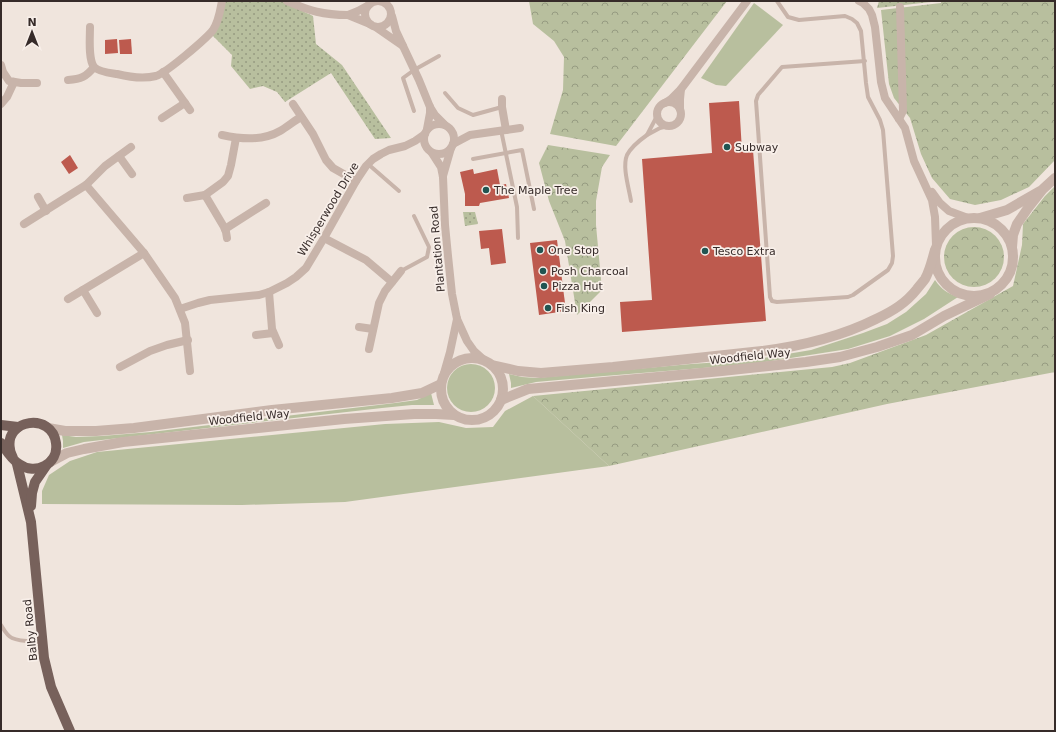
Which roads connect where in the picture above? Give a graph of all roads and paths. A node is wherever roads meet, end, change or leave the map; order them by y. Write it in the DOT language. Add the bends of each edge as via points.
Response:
graph roads {
  1 [pos="222,1"];
  2 [pos="287,1"];
  3 [pos="395,1"];
  4 [pos="747,1"];
  5 [pos="777,1"];
  6 [pos="859,1"];
  7 [pos="373,2"];
  8 [pos="900,7"];
  9 [pos="392,13"];
  10 [pos="348,15"];
  11 [pos="374,26"];
  12 [pos="90,27"];
  13 [pos="403,46"];
  14 [pos="439,56"];
  15 [pos="864,60"];
  16 [pos="1,65"];
  17 [pos="94,67"];
  18 [pos="414,70"];
  19 [pos="163,72"];
  20 [pos="68,80"];
  21 [pos="14,82"];
  22 [pos="37,83"];
  23 [pos="682,89"];
  24 [pos="445,93"];
  25 [pos="502,103"];
  26 [pos="664,103"];
  27 [pos="1,104"];
  28 [pos="293,104"];
  29 [pos="430,106"];
  30 [pos="680,109"];
  31 [pos="414,112"];
  32 [pos="657,116"];
  33 [pos="301,117"];
  34 [pos="162,118"];
  35 [pos="899,119"];
  36 [pos="668,126"];
  37 [pos="448,127"];
  38 [pos="520,128"];
  39 [pos="504,130"];
  40 [pos="426,131"];
  41 [pos="470,134"];
  42 [pos="646,134"];
  43 [pos="222,135"];
  44 [pos="236,138"];
  45 [pos="405,146"];
  46 [pos="452,146"];
  47 [pos="130,147"];
  48 [pos="430,151"];
  49 [pos="506,153"];
  50 [pos="119,156"];
  51 [pos="473,159"];
  52 [pos="368,164"];
  53 [pos="132,174"];
  54 [pos="443,177"];
  55 [pos="1055,178"];
  56 [pos="356,181"];
  57 [pos="924,182"];
  58 [pos="86,185"];
  59 [pos="1043,189"];
  60 [pos="399,192"];
  61 [pos="205,195"];
  62 [pos="38,197"];
  63 [pos="187,198"];
  64 [pos="631,201"];
  65 [pos="266,203"];
  66 [pos="534,209"];
  67 [pos="46,211"];
  68 [pos="414,216"];
  69 [pos="968,218"];
  70 [pos="980,218"];
  71 [pos="24,224"];
  72 [pos="225,229"];
  73 [pos="227,238"];
  74 [pos="324,238"];
  75 [pos="518,238"];
  76 [pos="1012,247"];
  77 [pos="936,248"];
  78 [pos="144,253"];
  79 [pos="401,271"];
  80 [pos="392,282"];
  81 [pos="83,290"];
  82 [pos="269,292"];
  83 [pos="990,294"];
  84 [pos="68,299"];
  85 [pos="180,309"];
  86 [pos="97,313"];
  87 [pos="457,319"];
  88 [pos="359,327"];
  89 [pos="374,329"];
  90 [pos="273,333"];
  91 [pos="256,335"];
  92 [pos="188,340"];
  93 [pos="279,345"];
  94 [pos="369,349"];
  95 [pos="488,362"];
  96 [pos="120,367"];
  97 [pos="190,371"];
  98 [pos="444,373"];
  99 [pos="441,384"];
  100 [pos="501,400"];
  101 [pos="454,415"];
  102 [pos="1,425"];
  103 [pos="18,427"];
  104 [pos="48,428"];
  105 [pos="1,443"];
  106 [pos="15,461"];
  107 [pos="48,464"];
  108 [pos="31,522"];
  109 [pos="1,625"];
  110 [pos="43,642"];
  111 [pos="70,731"];
  1 -- 19 [label="street" via="218,21 206,39"];
  2 -- 10 [label="street" via="320,13"];
  3 -- 9 [label="street"];
  4 -- 23 [label="street"];
  5 -- 15 [label="lane" via="788,17 799,20 845,16 852,19 861,31"];
  6 -- 35 [label="street" via="872,15 885,98"];
  7 -- 9 [label="street" via="384,2"];
  7 -- 10 [label="street"];
  7 -- 11 [label="street" via="365,14 366,19"];
  8 -- 35 [label="street" via="903,111"];
  9 -- 11 [label="street" via="388,24 382,27"];
  9 -- 13 [label="street"];
  10 -- 11 [label="street"];
  11 -- 13 [label="street"];
  12 -- 17 [label="street"];
  13 -- 18 [label="street"];
  14 -- 18 [label="lane"];
  15 -- 15 [label="lane" via="868,97 883,130 892,263 888,270 848,297 772,301 756,101 758,95 782,67"];
  16 -- 21 [label="street" via="9,81"];
  17 -- 19 [label="street" via="125,76 157,76"];
  17 -- 20 [label="street" via="84,77"];
  18 -- 29 [label="street"];
  18 -- 31 [label="lane" via="404,78"];
  19 -- 34 [label="street" via="188,106"];
  21 -- 22 [label="street"];
  21 -- 27 [label="street"];
  23 -- 26 [label="street"];
  23 -- 30 [label="street"];
  24 -- 25 [label="lane" via="458,108 473,115"];
  25 -- 39 [label="street"];
  26 -- 30 [label="street" via="671,102"];
  26 -- 32 [label="street" via="659,107"];
  28 -- 33 [label="street"];
  29 -- 37 [label="street" via="435,115"];
  29 -- 40 [label="street"];
  30 -- 36 [label="street" via="681,116 678,122"];
  32 -- 36 [label="street" via="661,123"];
  32 -- 42 [label="lane"];
  33 -- 44 [label="street" via="270,135"];
  33 -- 56 [label="street" via="326,160 333,168"];
  35 -- 57 [label="street" via="905,128 914,161"];
  36 -- 42 [label="lane"];
  37 -- 40 [label="street" via="435,124"];
  37 -- 41 [label="street" via="457,132"];
  37 -- 46 [label="street" via="454,136"];
  38 -- 39 [label="street"];
  39 -- 41 [label="street"];
  39 -- 49 [label="lane"];
  40 -- 45 [label="street, Whisperwood Drive"];
  40 -- 48 [label="street" via="424,140"];
  41 -- 46 [label="street"];
  42 -- 64 [label="lane" via="627,155 625,169"];
  43 -- 44 [label="street"];
  44 -- 61 [label="street" via="228,176"];
  45 -- 48 [label="street, Whisperwood Drive"];
  45 -- 52 [label="street, Whisperwood Drive" via="389,150 373,158"];
  46 -- 48 [label="street" via="442,154"];
  46 -- 54 [label="street, Plantation Road"];
  47 -- 50 [label="street"];
  48 -- 54 [label="street, Plantation Road" via="441,167"];
  49 -- 51 [label="lane"];
  49 -- 66 [label="lane" via="522,150"];
  49 -- 75 [label="lane" via="517,207"];
  50 -- 53 [label="street"];
  50 -- 58 [label="street"];
  52 -- 56 [label="street, Whisperwood Drive"];
  52 -- 60 [label="lane"];
  54 -- 87 [label="street, Plantation Road" via="448,256"];
  55 -- 59 [label="street"];
  56 -- 74 [label="street, Whisperwood Drive"];
  57 -- 69 [label="street" via="949,211"];
  57 -- 77 [label="street" via="932,200"];
  58 -- 67 [label="street"];
  58 -- 78 [label="street"];
  59 -- 70 [label="street" via="1007,210"];
  59 -- 76 [label="street" via="1017,224"];
  61 -- 63 [label="street"];
  61 -- 72 [label="street"];
  62 -- 67 [label="street"];
  65 -- 72 [label="street"];
  67 -- 71 [label="street"];
  68 -- 79 [label="lane" via="429,247 427,257"];
  69 -- 70 [label="street"];
  69 -- 77 [label="street" via="955,223 942,234"];
  70 -- 76 [label="street" via="1000,227"];
  72 -- 73 [label="street"];
  74 -- 80 [label="street" via="366,260"];
  74 -- 82 [label="street, Whisperwood Drive" via="306,268 287,283"];
  76 -- 83 [label="street" via="1011,272 1003,284"];
  77 -- 83 [label="street" via="935,266 940,279 947,287 959,294 976,297"];
  77 -- 95 [label="street, Woodfield Way" via="925,279 910,298 892,311 864,325 810,343 770,350 613,367 542,372 518,371"];
  78 -- 81 [label="street"];
  78 -- 85 [label="street"];
  79 -- 80 [label="street"];
  80 -- 89 [label="street" via="379,303"];
  81 -- 84 [label="street"];
  81 -- 86 [label="street"];
  82 -- 85 [label="street, Whisperwood Drive" via="210,300"];
  82 -- 90 [label="street"];
  83 -- 100 [label="street, Woodfield Way" via="912,335 877,348 840,357 535,388"];
  85 -- 92 [label="street"];
  87 -- 95 [label="street, Plantation Road" via="474,351"];
  87 -- 98 [label="street, Plantation Road"];
  88 -- 89 [label="street"];
  89 -- 94 [label="street"];
  90 -- 91 [label="street"];
  90 -- 93 [label="street"];
  92 -- 96 [label="street" via="150,351"];
  92 -- 97 [label="street"];
  95 -- 98 [label="street" via="477,358 458,360"];
  95 -- 100 [label="street" via="499,373 503,384"];
  98 -- 99 [label="street"];
  99 -- 101 [label="street" via="443,402"];
  99 -- 104 [label="street, Woodfield Way" via="422,393 392,398 134,428 65,431"];
  100 -- 101 [label="street" via="487,416 475,420"];
  101 -- 107 [label="street, Woodfield Way" via="414,414 344,419 123,442 84,448 67,453"];
  102 -- 103 [label="main road"];
  103 -- 104 [label="main road" via="33,422"];
  103 -- 106 [label="main road" via="12,434 9,449"];
  104 -- 107 [label="main road" via="56,443 55,454"];
  105 -- 106 [label="main road"];
  106 -- 107 [label="main road" via="25,468 32,469"];
  106 -- 108 [label="main road"];
  107 -- 108 [label="main road" via="35,482"];
  108 -- 110 [label="main road, Balby Road"];
  109 -- 110 [label="lane" via="12,639"];
  110 -- 111 [label="main road, Balby Road" via="51,687"];
}
